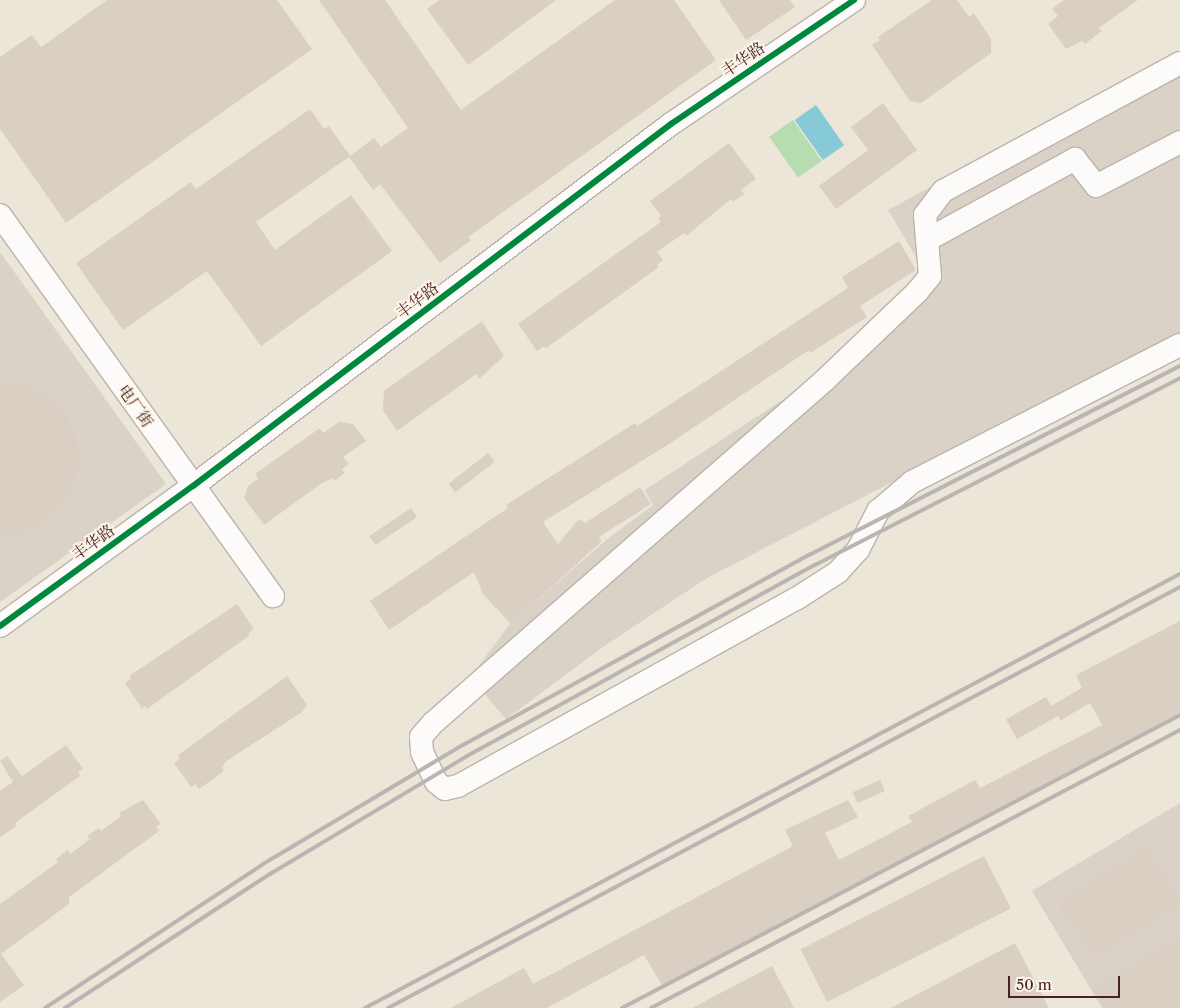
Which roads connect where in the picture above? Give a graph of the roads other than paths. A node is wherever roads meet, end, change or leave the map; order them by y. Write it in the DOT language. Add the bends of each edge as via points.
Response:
graph roads {
  1 [pos="854,0"];
  2 [pos="1180,63"];
  3 [pos="1180,142"];
  4 [pos="0,215"];
  5 [pos="927,240"];
  6 [pos="1180,345"];
  7 [pos="193,486"];
  8 [pos="273,596"];
  9 [pos="0,626"];
  1 -- 7 [label="street, 丰华路" via="671,124"];
  2 -- 5 [label="street" via="943,191 925,215"];
  3 -- 5 [label="street" via="1096,186 1075,159"];
  4 -- 7 [label="street, 电厂街"];
  5 -- 6 [label="street" via="930,276 918,290 825,380 433,723 421,737 422,752 436,782 445,789 458,786 796,599 838,572 858,550 878,510 912,482"];
  7 -- 8 [label="street, 电厂街"];
  7 -- 9 [label="street, 丰华路"];
}
